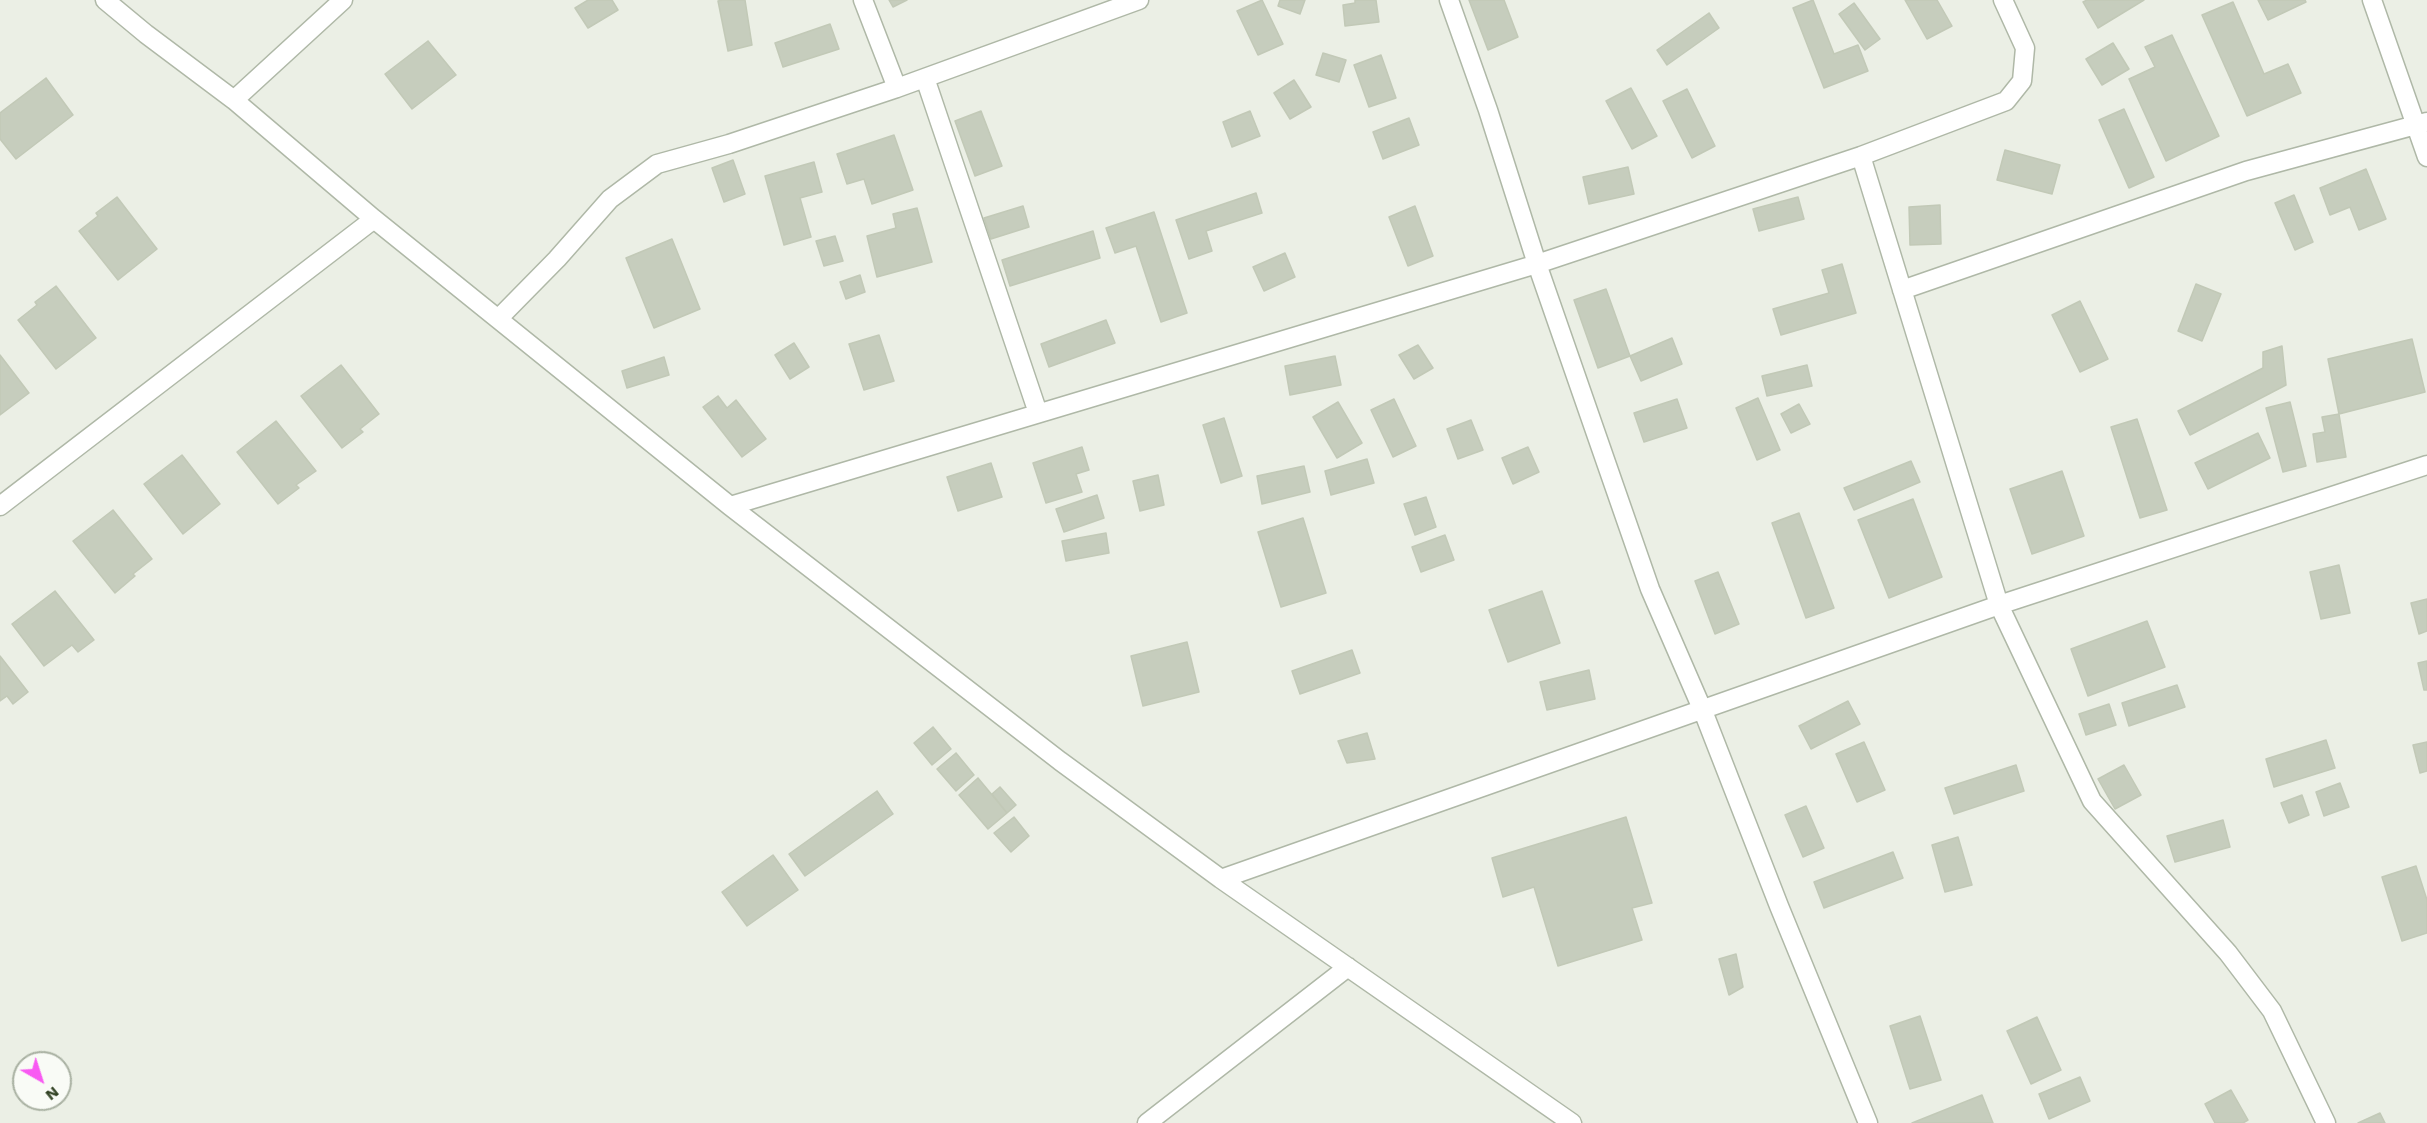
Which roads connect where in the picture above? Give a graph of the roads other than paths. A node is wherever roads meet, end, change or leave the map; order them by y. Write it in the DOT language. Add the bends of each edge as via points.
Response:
graph roads {
  1 [pos="105,0"];
  2 [pos="343,0"];
  3 [pos="863,0"];
  4 [pos="1139,0"];
  5 [pos="1449,0"];
  6 [pos="2003,0"];
  7 [pos="2372,0"];
  8 [pos="925,78"];
  9 [pos="897,87"];
  10 [pos="234,100"];
  11 [pos="2422,124"];
  12 [pos="1861,156"];
  13 [pos="2427,157"];
  14 [pos="374,219"];
  15 [pos="1537,264"];
  16 [pos="1902,290"];
  17 [pos="498,319"];
  18 [pos="1038,413"];
  19 [pos="2427,465"];
  20 [pos="0,506"];
  21 [pos="730,506"];
  22 [pos="1998,605"];
  23 [pos="1703,711"];
  24 [pos="1221,879"];
  25 [pos="1348,967"];
  26 [pos="1147,1123"];
  27 [pos="1572,1123"];
  28 [pos="1868,1123"];
  29 [pos="2326,1123"];
  1 -- 10 [label="street"];
  2 -- 10 [label="street"];
  3 -- 9 [label="street"];
  4 -- 8 [label="street"];
  5 -- 15 [label="street"];
  6 -- 12 [label="street" via="2025,48 2022,81 2006,101"];
  7 -- 11 [label="street"];
  8 -- 9 [label="street"];
  8 -- 18 [label="street"];
  9 -- 17 [label="street" via="657,164 610,199"];
  10 -- 14 [label="street"];
  11 -- 13 [label="street"];
  11 -- 16 [label="street" via="2246,171"];
  12 -- 15 [label="street"];
  12 -- 16 [label="street"];
  14 -- 17 [label="street"];
  14 -- 20 [label="street"];
  15 -- 18 [label="street"];
  15 -- 23 [label="street" via="1650,589"];
  16 -- 22 [label="street"];
  17 -- 21 [label="street"];
  18 -- 21 [label="street"];
  19 -- 22 [label="street"];
  21 -- 24 [label="street" via="1060,761"];
  22 -- 23 [label="street"];
  22 -- 29 [label="street" via="2092,801 2228,953 2272,1011"];
  23 -- 24 [label="street"];
  23 -- 28 [label="street"];
  24 -- 25 [label="street"];
  25 -- 26 [label="street"];
  25 -- 27 [label="street"];
}
